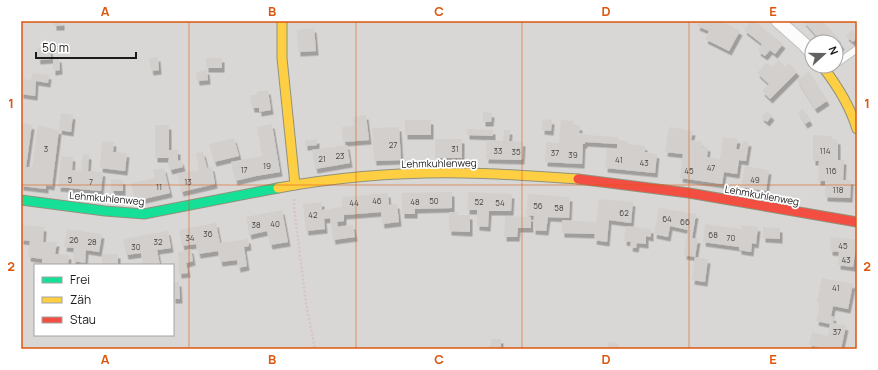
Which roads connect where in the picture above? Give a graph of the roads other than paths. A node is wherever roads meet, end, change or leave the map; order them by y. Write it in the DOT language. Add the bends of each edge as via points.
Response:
graph roads {
  1 [pos="282,21"];
  2 [pos="778,21"];
  3 [pos="804,44"];
  4 [pos="857,49"];
  5 [pos="844,58"];
  6 [pos="833,74"];
  7 [pos="857,129"];
  8 [pos="295,186"];
  9 [pos="21,200"];
  10 [pos="857,222"];
  1 -- 8 [label="street" via="282,58"];
  2 -- 3 [label="street"];
  4 -- 5 [label="lane"];
  6 -- 7 [label="street"];
  8 -- 9 [label="street, Lehmkuhlenweg" via="144,214"];
  8 -- 10 [label="street, Lehmkuhlenweg" via="373,175 463,173 579,179 689,193"];
}
